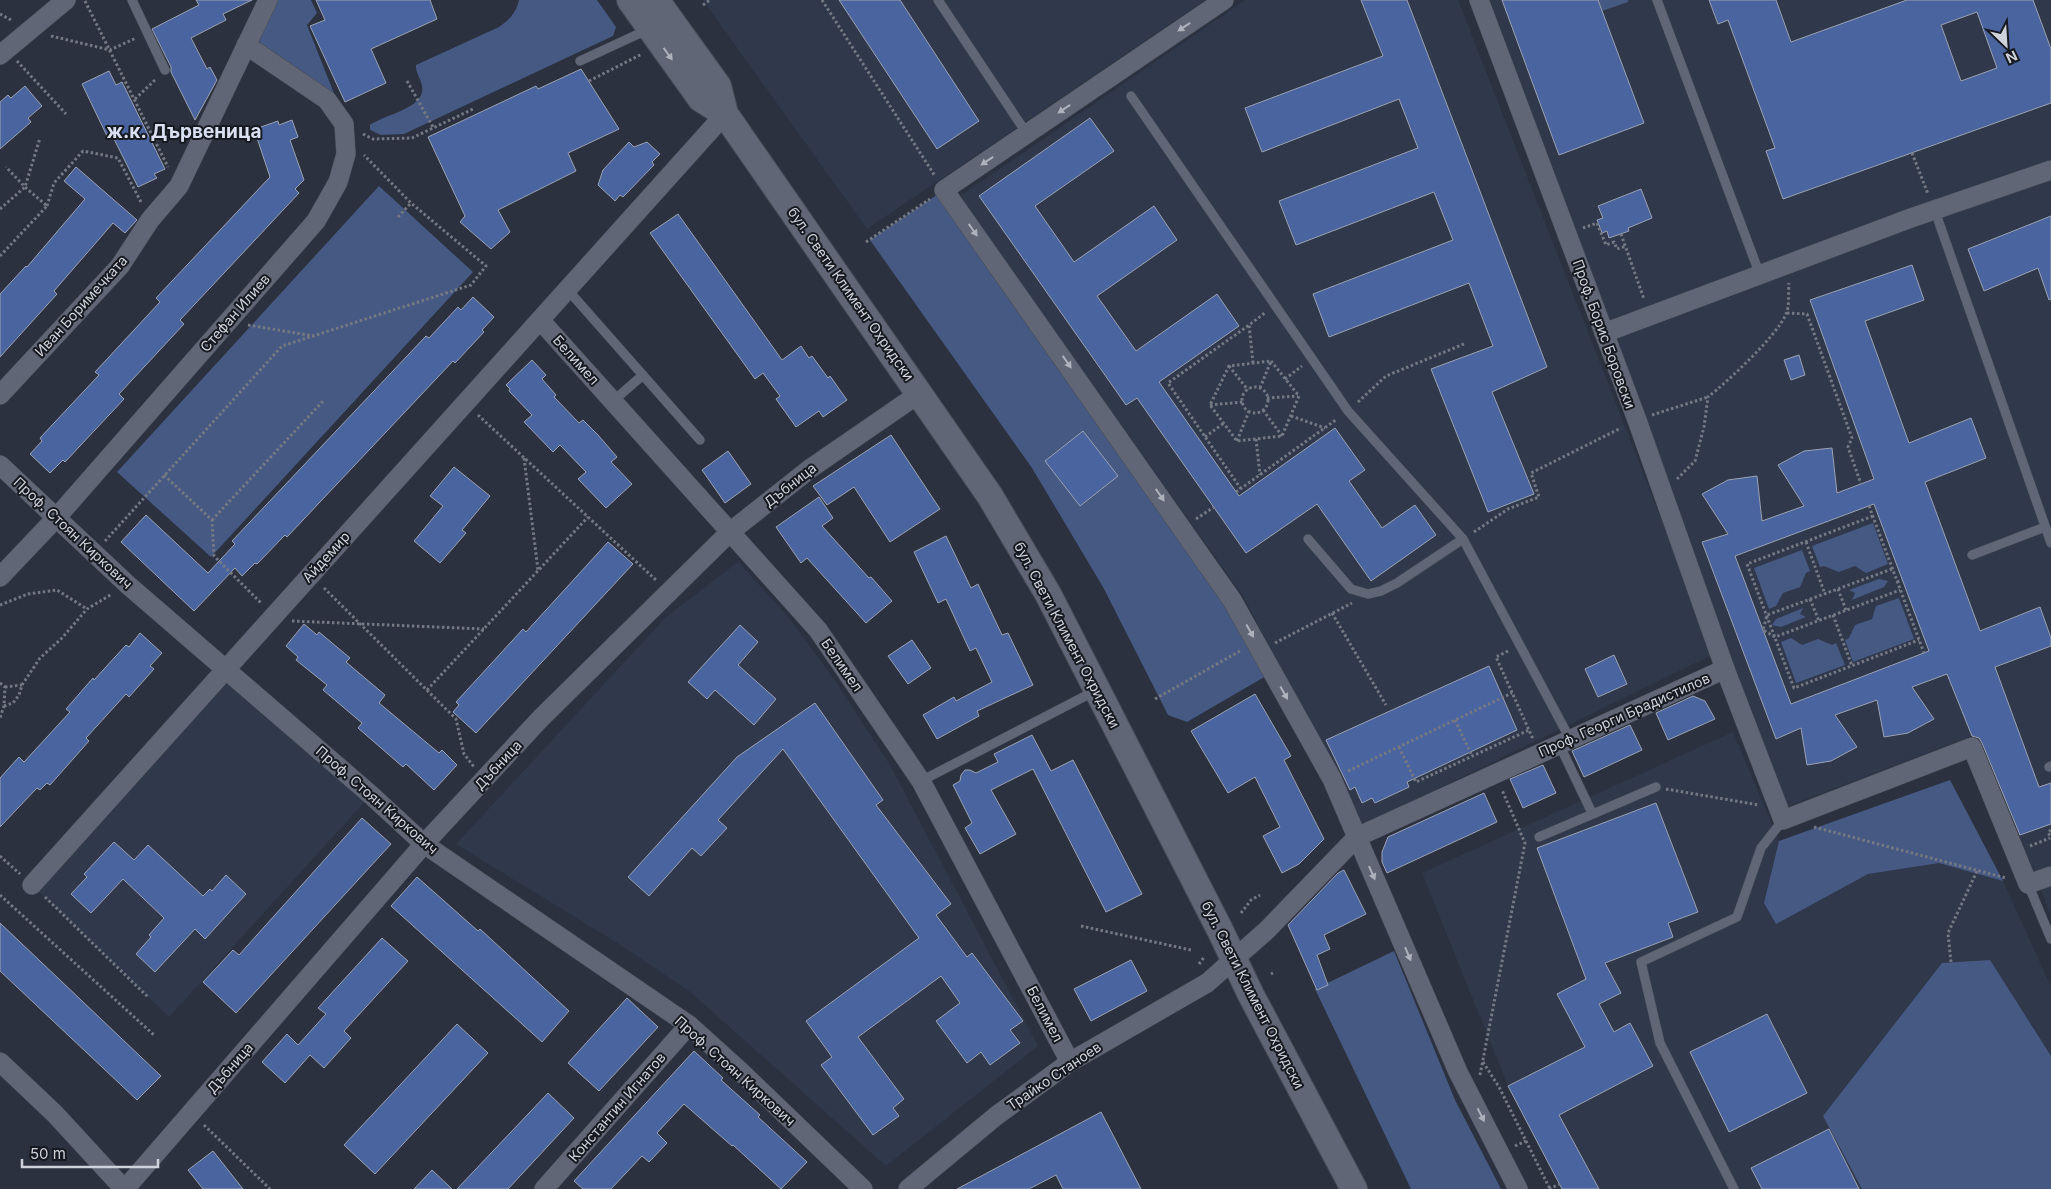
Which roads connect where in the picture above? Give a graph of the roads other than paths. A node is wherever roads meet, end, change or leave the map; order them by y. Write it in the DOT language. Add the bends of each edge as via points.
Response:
graph roads {
  1 [pos="66,0"];
  2 [pos="132,0"];
  3 [pos="268,0"];
  4 [pos="630,0"];
  5 [pos="656,0"];
  6 [pos="938,0"];
  7 [pos="1224,0"];
  8 [pos="1479,0"];
  9 [pos="1657,0"];
  10 [pos="650,29"];
  11 [pos="246,45"];
  12 [pos="4,53"];
  13 [pos="580,61"];
  14 [pos="165,70"];
  15 [pos="1131,96"];
  16 [pos="725,114"];
  17 [pos="1027,134"];
  18 [pos="2051,170"];
  19 [pos="1935,210"];
  20 [pos="1760,275"];
  21 [pos="567,289"];
  22 [pos="540,320"];
  23 [pos="1604,333"];
  24 [pos="643,375"];
  25 [pos="920,393"];
  26 [pos="0,396"];
  27 [pos="613,401"];
  28 [pos="700,440"];
  29 [pos="0,465"];
  30 [pos="57,518"];
  31 [pos="2045,527"];
  32 [pos="730,532"];
  33 [pos="1308,538"];
  34 [pos="1463,539"];
  35 [pos="2051,543"];
  36 [pos="1972,555"];
  37 [pos="0,577"];
  38 [pos="1725,669"];
  39 [pos="225,670"];
  40 [pos="1097,689"];
  41 [pos="1565,742"];
  42 [pos="922,781"];
  43 [pos="1656,787"];
  44 [pos="1592,814"];
  45 [pos="1780,814"];
  46 [pos="1357,837"];
  47 [pos="1540,837"];
  48 [pos="424,844"];
  49 [pos="2051,876"];
  50 [pos="32,884"];
  51 [pos="2028,884"];
  52 [pos="2051,939"];
  53 [pos="1234,959"];
  54 [pos="688,1025"];
  55 [pos="0,1062"];
  56 [pos="1070,1062"];
  57 [pos="917,1186"];
  58 [pos="125,1189"];
  59 [pos="544,1189"];
  60 [pos="863,1189"];
  61 [pos="1354,1189"];
  62 [pos="1518,1189"];
  63 [pos="1734,1189"];
  1 -- 12 [label="street"];
  2 -- 14 [label="lane"];
  3 -- 11 [label="street, Иван Боримечката"];
  4 -- 10 [label="main road, бул. Свети Климент Охридски"];
  5 -- 16 [label="main road, бул. Свети Климент Охридски" via="718,86"];
  6 -- 17 [label="lane"];
  7 -- 17 [label="street, one-way"];
  8 -- 23 [label="street, Проф. Борис Боровски"];
  9 -- 20 [label="lane"];
  10 -- 13 [label="lane"];
  10 -- 16 [label="main road, бул. Свети Климент Охридски, one-way" via="701,99"];
  11 -- 26 [label="street, Иван Боримечката" via="179,186 150,220 120,266"];
  11 -- 30 [label="street, Стефан Илиев" via="327,100 344,124 346,154 338,182 316,221"];
  15 -- 34 [label="lane" via="1348,411"];
  16 -- 21 [label="street, Айдемир"];
  16 -- 25 [label="main road, бул. Свети Климент Охридски"];
  17 -- 46 [label="street, one-way" via="944,190 1227,592 1332,779"];
  18 -- 19 [label="street"];
  19 -- 20 [label="street"];
  19 -- 31 [label="lane"];
  20 -- 23 [label="street"];
  21 -- 22 [label="street, Айдемир"];
  21 -- 24 [label="lane"];
  22 -- 27 [label="street, Белимел"];
  22 -- 39 [label="street, Айдемир"];
  23 -- 38 [label="street, Проф. Борис Боровски"];
  24 -- 27 [label="lane"];
  24 -- 28 [label="lane"];
  25 -- 32 [label="street, Дъбница" via="811,468"];
  25 -- 40 [label="main road, бул. Свети Климент Охридски" via="990,496 1048,594"];
  27 -- 32 [label="street, Белимел"];
  29 -- 30 [label="street, Проф. Стоян Киркович"];
  30 -- 37 [label="street, Стефан Илиев"];
  30 -- 39 [label="street, Проф. Стоян Киркович"];
  31 -- 35 [label="lane"];
  31 -- 36 [label="lane"];
  32 -- 42 [label="street, Белимел" via="818,630"];
  32 -- 48 [label="street, Дъбница" via="542,718"];
  33 -- 34 [label="lane" via="1352,590 1368,594 1396,584"];
  34 -- 41 [label="lane" via="1520,645"];
  38 -- 41 [label="street, Проф. Георги Брадистилов"];
  38 -- 45 [label="street, Проф. Георги Брадистилов"];
  39 -- 48 [label="street, Проф. Стоян Киркович" via="372,795"];
  39 -- 50 [label="street, Айдемир"];
  40 -- 42 [label="lane"];
  40 -- 53 [label="main road, бул. Свети Климент Охридски"];
  41 -- 44 [label="lane"];
  41 -- 46 [label="street, Проф. Георги Брадистилов"];
  42 -- 56 [label="street, Белимел"];
  43 -- 44 [label="lane"];
  44 -- 47 [label="lane"];
  45 -- 51 [label="street" via="1972,747"];
  45 -- 63 [label="lane" via="1761,848 1737,917 1641,962 1660,1043"];
  46 -- 53 [label="street, Проф. Георги Брадистилов" via="1267,930"];
  46 -- 62 [label="street, one-way" via="1458,1072"];
  48 -- 54 [label="street, Проф. Стоян Киркович"];
  48 -- 58 [label="street, Дъбница"];
  49 -- 51 [label="street"];
  51 -- 52 [label="lane"];
  53 -- 56 [label="street, Трайко Станоев" via="1207,982"];
  53 -- 61 [label="main road, бул. Свети Климент Охридски"];
  54 -- 59 [label="street, Константин Игнатов"];
  54 -- 60 [label="street, Проф. Стоян Киркович"];
  55 -- 58 [label="street" via="55,1114"];
  56 -- 57 [label="street, Трайко Станоев" via="996,1116"];
}
